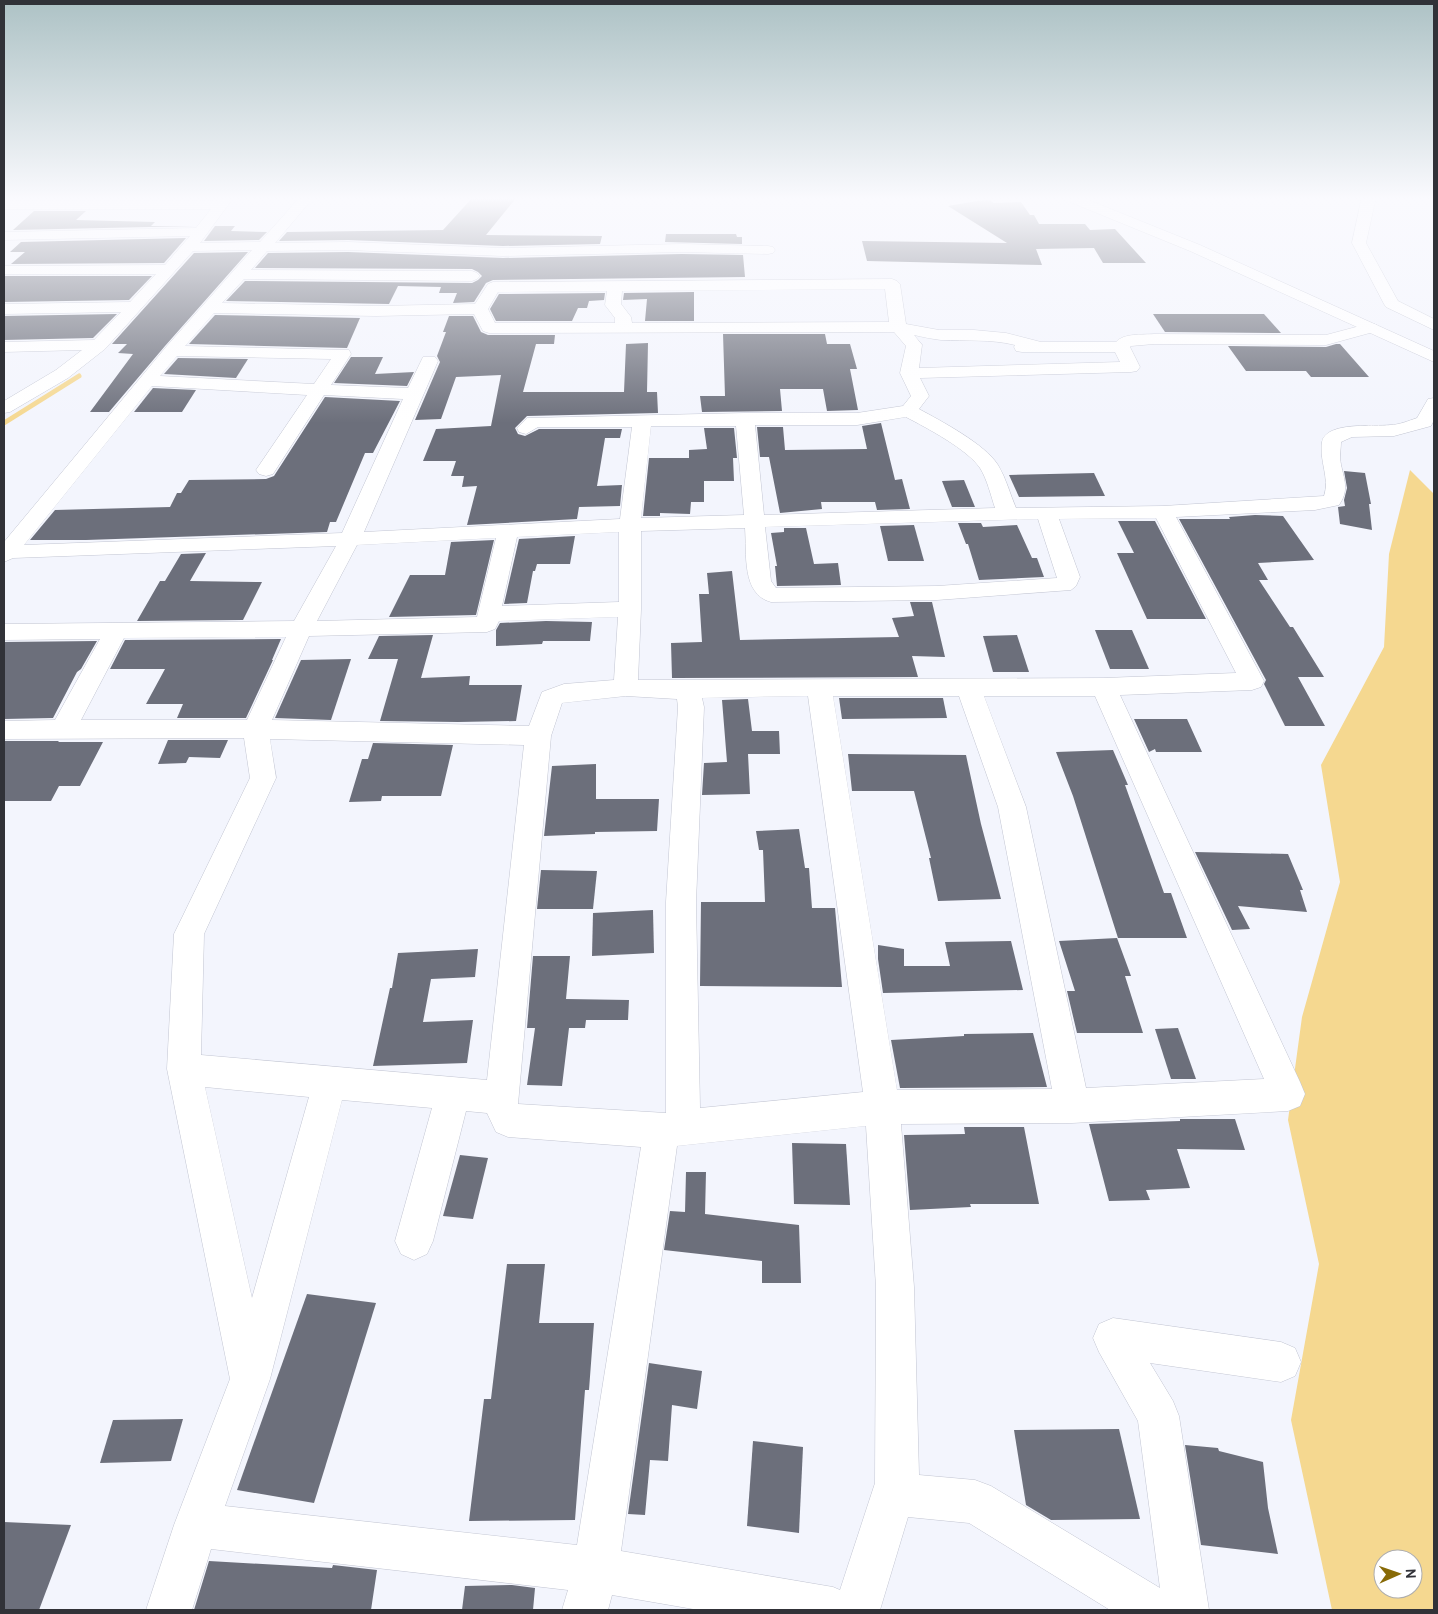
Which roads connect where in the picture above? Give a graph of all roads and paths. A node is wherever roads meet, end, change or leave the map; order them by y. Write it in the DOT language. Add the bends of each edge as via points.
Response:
graph roads {
  1 [pos="165,272"];
  2 [pos="1249,272"];
  3 [pos="1266,272"];
  4 [pos="1375,272"];
  5 [pos="240,274"];
  6 [pos="472,276"];
  7 [pos="615,286"];
  8 [pos="134,307"];
  9 [pos="210,308"];
  10 [pos="4,309"];
  11 [pos="480,310"];
  12 [pos="1434,325"];
  13 [pos="898,327"];
  14 [pos="1371,328"];
  15 [pos="624,329"];
  16 [pos="99,345"];
  17 [pos="914,345"];
  18 [pos="4,347"];
  19 [pos="1042,347"];
  20 [pos="1121,347"];
  21 [pos="1434,347"];
  22 [pos="172,351"];
  23 [pos="281,352"];
  24 [pos="1434,356"];
  25 [pos="429,361"];
  26 [pos="909,373"];
  27 [pos="147,381"];
  28 [pos="256,386"];
  29 [pos="317,391"];
  30 [pos="27,393"];
  31 [pos="4,394"];
  32 [pos="414,394"];
  33 [pos="1434,403"];
  34 [pos="4,408"];
  35 [pos="909,411"];
  36 [pos="745,419"];
  37 [pos="642,421"];
  38 [pos="526,428"];
  39 [pos="266,470"];
  40 [pos="1163,512"];
  41 [pos="1046,513"];
  42 [pos="1008,514"];
  43 [pos="754,522"];
  44 [pos="630,525"];
  45 [pos="508,532"];
  46 [pos="350,539"];
  47 [pos="4,553"];
  48 [pos="630,609"];
  49 [pos="489,614"];
  50 [pos="301,629"];
  51 [pos="116,631"];
  52 [pos="4,632"];
  53 [pos="626,687"];
  54 [pos="819,687"];
  55 [pos="968,687"];
  56 [pos="1104,687"];
  57 [pos="684,690"];
  58 [pos="254,729"];
  59 [pos="4,730"];
  60 [pos="63,730"];
  61 [pos="538,736"];
  62 [pos="184,1069"];
  63 [pos="330,1082"];
  64 [pos="453,1094"];
  65 [pos="502,1098"];
  66 [pos="1072,1106"];
  67 [pos="882,1107"];
  68 [pos="672,1129"];
  69 [pos="414,1241"];
  70 [pos="1281,1362"];
  71 [pos="250,1380"];
  72 [pos="893,1494"];
  73 [pos="196,1525"];
  74 [pos="591,1590"];
  75 [pos="169,1610"];
  76 [pos="833,1610"];
  77 [pos="857,1610"];
  78 [pos="1154,1610"];
  79 [pos="1186,1610"];
  1 -- 8 [label="main road"];
  2 -- 14 [label="main road"];
  3 -- 21 [label="main road"];
  4 -- 12 [label="main road" via="1392,304"];
  5 -- 6 [label="main road"];
  5 -- 9 [label="main road"];
  7 -- 11 [label="main road" via="493,287"];
  7 -- 13 [label="main road" via="892,284"];
  7 -- 15 [label="main road" via="613,305 623,317"];
  8 -- 10 [label="main road"];
  8 -- 16 [label="main road"];
  9 -- 11 [label="main road"];
  9 -- 22 [label="main road"];
  11 -- 15 [label="main road" via="489,328"];
  13 -- 15 [label="main road"];
  13 -- 17 [label="main road"];
  13 -- 19 [label="main road" via="939,335 1006,338"];
  14 -- 20 [label="main road" via="1326,340 1154,339 1126,340"];
  14 -- 24 [label="main road"];
  16 -- 18 [label="main road"];
  16 -- 30 [label="main road" via="62,374"];
  17 -- 19 [label="main road" via="939,348"];
  17 -- 26 [label="main road"];
  19 -- 20 [label="main road"];
  20 -- 26 [label="main road" via="1131,367"];
  22 -- 23 [label="main road"];
  22 -- 27 [label="main road"];
  23 -- 28 [label="main road"];
  23 -- 29 [label="main road" via="343,354"];
  25 -- 32 [label="main road"];
  26 -- 35 [label="main road" via="920,396"];
  27 -- 28 [label="main road"];
  27 -- 47 [label="main road"];
  28 -- 29 [label="main road"];
  29 -- 32 [label="main road"];
  29 -- 39 [label="main road"];
  30 -- 31 [label="main road"];
  30 -- 34 [label="main road"];
  32 -- 46 [label="main road"];
  33 -- 40 [label="main road" via="1424,422 1392,431 1339,434 1332,440 1330,459 1337,491 1332,501 1283,507"];
  35 -- 36 [label="main road" via="857,419"];
  35 -- 42 [label="main road" via="946,432 989,466"];
  36 -- 37 [label="main road"];
  36 -- 43 [label="main road"];
  37 -- 38 [label="main road" via="534,422"];
  37 -- 44 [label="main road"];
  40 -- 41 [label="main road"];
  40 -- 56 [label="main road" via="1252,681"];
  41 -- 42 [label="main road"];
  41 -- 43 [label="main road" via="1068,581 1063,584 937,593 771,595 760,581"];
  42 -- 43 [label="main road"];
  43 -- 44 [label="main road"];
  44 -- 45 [label="main road"];
  44 -- 48 [label="main road"];
  45 -- 46 [label="main road"];
  45 -- 49 [label="main road"];
  46 -- 47 [label="main road"];
  46 -- 50 [label="main road"];
  48 -- 49 [label="main road"];
  48 -- 53 [label="main road"];
  49 -- 50 [label="main road" via="487,624"];
  50 -- 51 [label="main road"];
  50 -- 58 [label="main road"];
  51 -- 52 [label="main road"];
  51 -- 60 [label="main road"];
  53 -- 57 [label="main road"];
  53 -- 61 [label="main road" via="564,693 551,698"];
  54 -- 55 [label="main road"];
  54 -- 57 [label="main road"];
  54 -- 67 [label="main road"];
  55 -- 56 [label="main road"];
  55 -- 66 [label="main road" via="1012,807"];
  56 -- 66 [label="main road" via="1288,1094"];
  57 -- 68 [label="main road" via="691,707"];
  58 -- 60 [label="main road"];
  58 -- 61 [label="main road"];
  58 -- 62 [label="main road" via="263,778 189,934"];
  59 -- 60 [label="main road"];
  61 -- 65 [label="main road"];
  62 -- 63 [label="main road"];
  62 -- 71 [label="main road"];
  63 -- 64 [label="main road"];
  63 -- 71 [label="main road"];
  64 -- 65 [label="main road"];
  64 -- 69 [label="main road"];
  65 -- 68 [label="main road" via="501,1106 508,1120"];
  66 -- 67 [label="main road"];
  67 -- 68 [label="main road"];
  67 -- 72 [label="main road" via="895,1287 897,1483"];
  68 -- 74 [label="main road"];
  70 -- 79 [label="main road" via="1113,1338 1158,1416"];
  71 -- 73 [label="main road"];
  72 -- 77 [label="main road"];
  72 -- 78 [label="main road" via="975,1502"];
  73 -- 74 [label="main road"];
  73 -- 75 [label="main road"];
  74 -- 76 [label="main road"];
}
